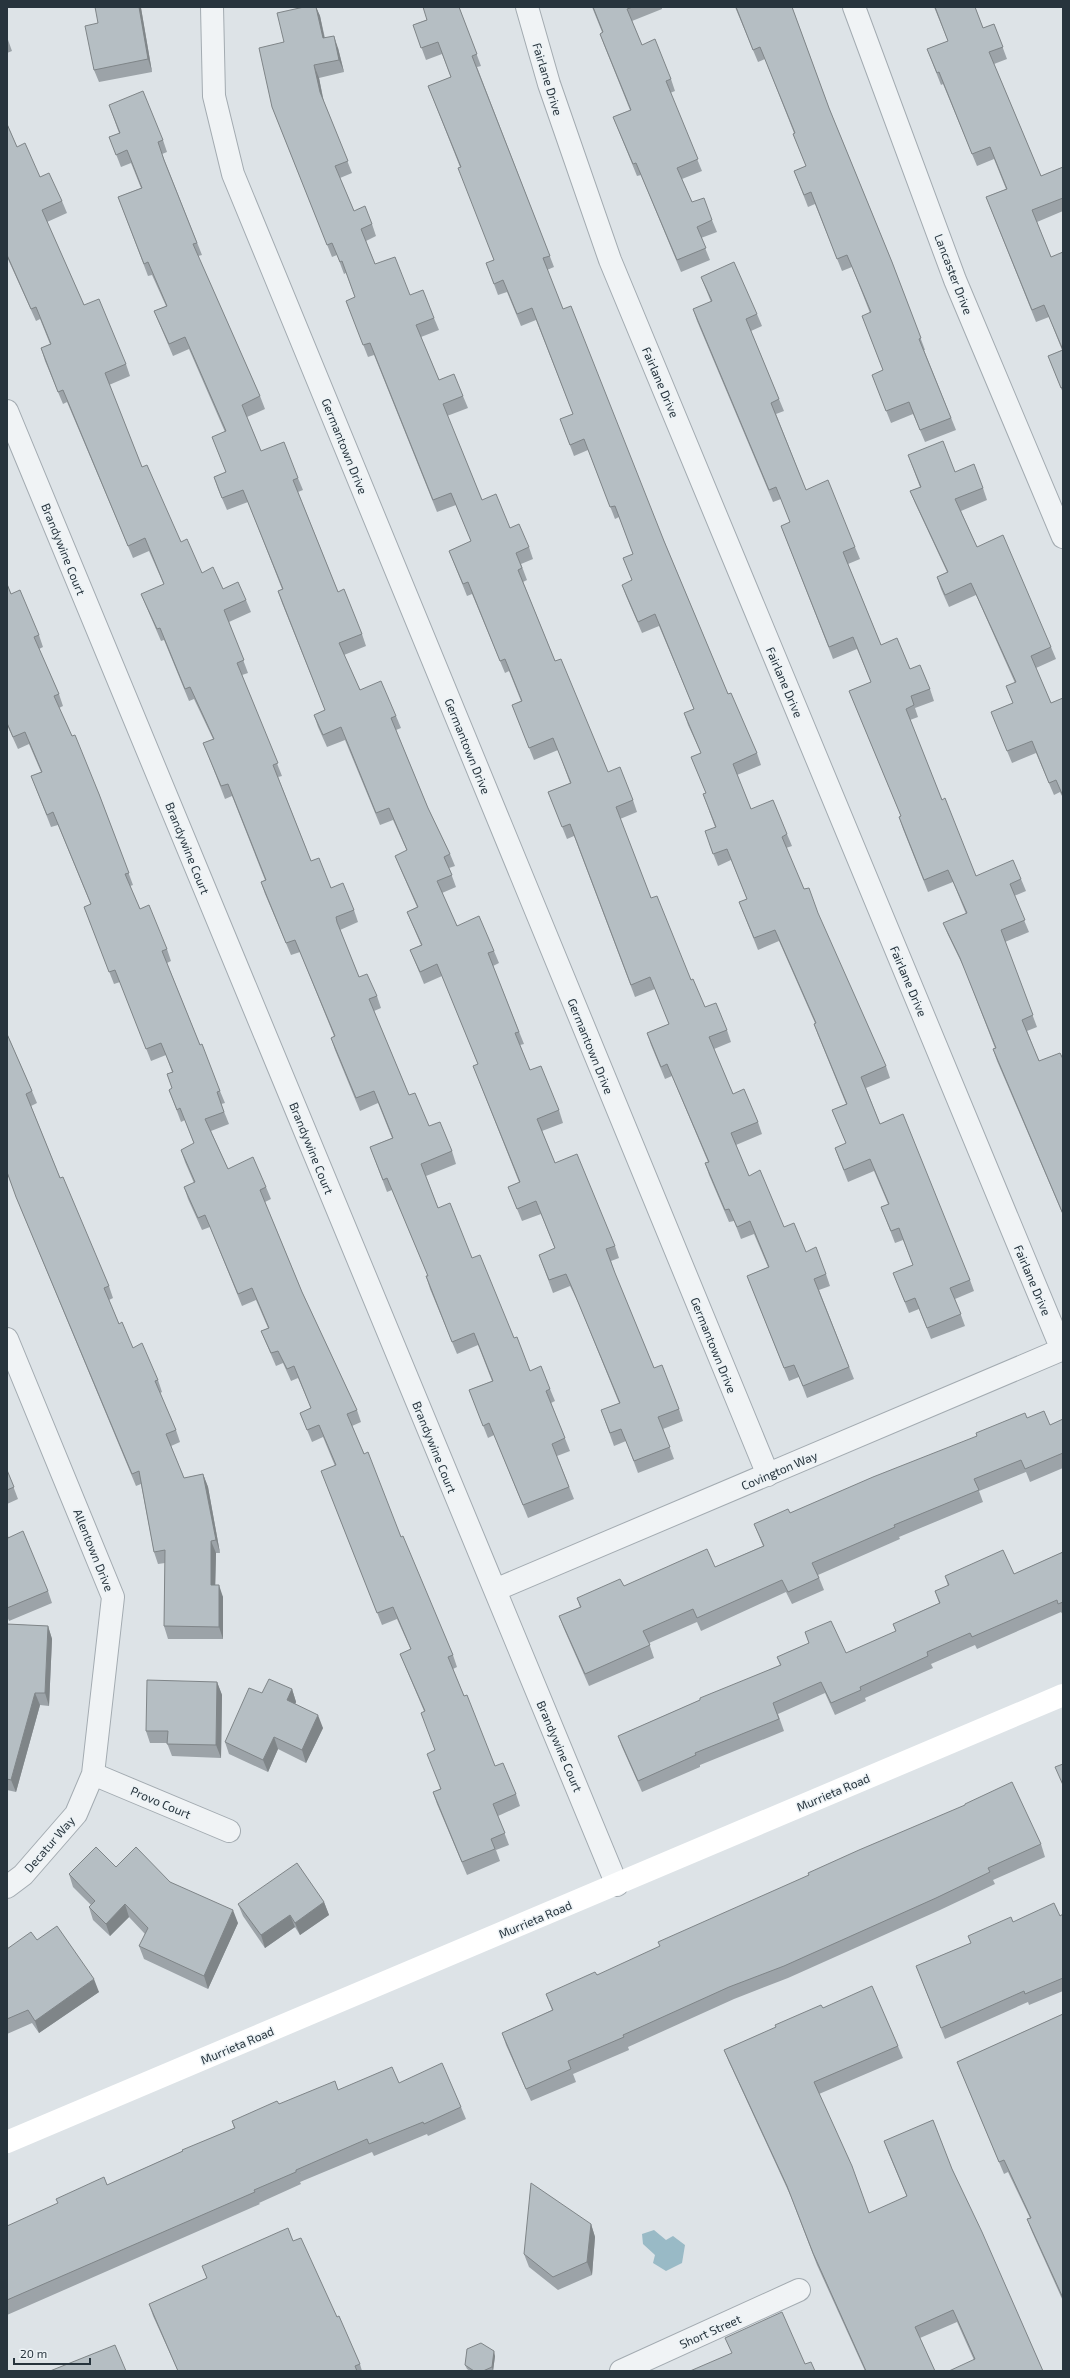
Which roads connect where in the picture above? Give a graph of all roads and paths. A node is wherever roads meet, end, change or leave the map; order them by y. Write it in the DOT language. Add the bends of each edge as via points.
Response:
graph roads {
  1 [pos="212,7"];
  2 [pos="527,7"];
  3 [pos="854,7"];
  4 [pos="7,411"];
  5 [pos="1063,537"];
  6 [pos="7,1339"];
  7 [pos="1063,1349"];
  8 [pos="768,1475"];
  9 [pos="495,1590"];
  10 [pos="1063,1695"];
  11 [pos="93,1774"];
  12 [pos="229,1831"];
  13 [pos="617,1884"];
  14 [pos="7,1887"];
  15 [pos="7,2142"];
  16 [pos="800,2290"];
  17 [pos="621,2371"];
  1 -- 8 [label="street, Germantown Drive" via="214,96 233,174"];
  2 -- 7 [label="street, Fairlane Drive" via="549,84 610,260"];
  3 -- 5 [label="street, Lancaster Drive" via="955,280"];
  4 -- 9 [label="street, Brandywine Court"];
  6 -- 11 [label="street, Allentown Drive" via="113,1597"];
  7 -- 8 [label="street, Covington Way"];
  8 -- 9 [label="street, Covington Way"];
  9 -- 13 [label="street, Brandywine Court"];
  10 -- 13 [label="main road, Murrieta Road"];
  11 -- 12 [label="street, Provo Court"];
  11 -- 14 [label="street, Decatur Way" via="76,1814 23,1875"];
  13 -- 15 [label="main road, Murrieta Road"];
  16 -- 17 [label="street, Short Street"];
}
